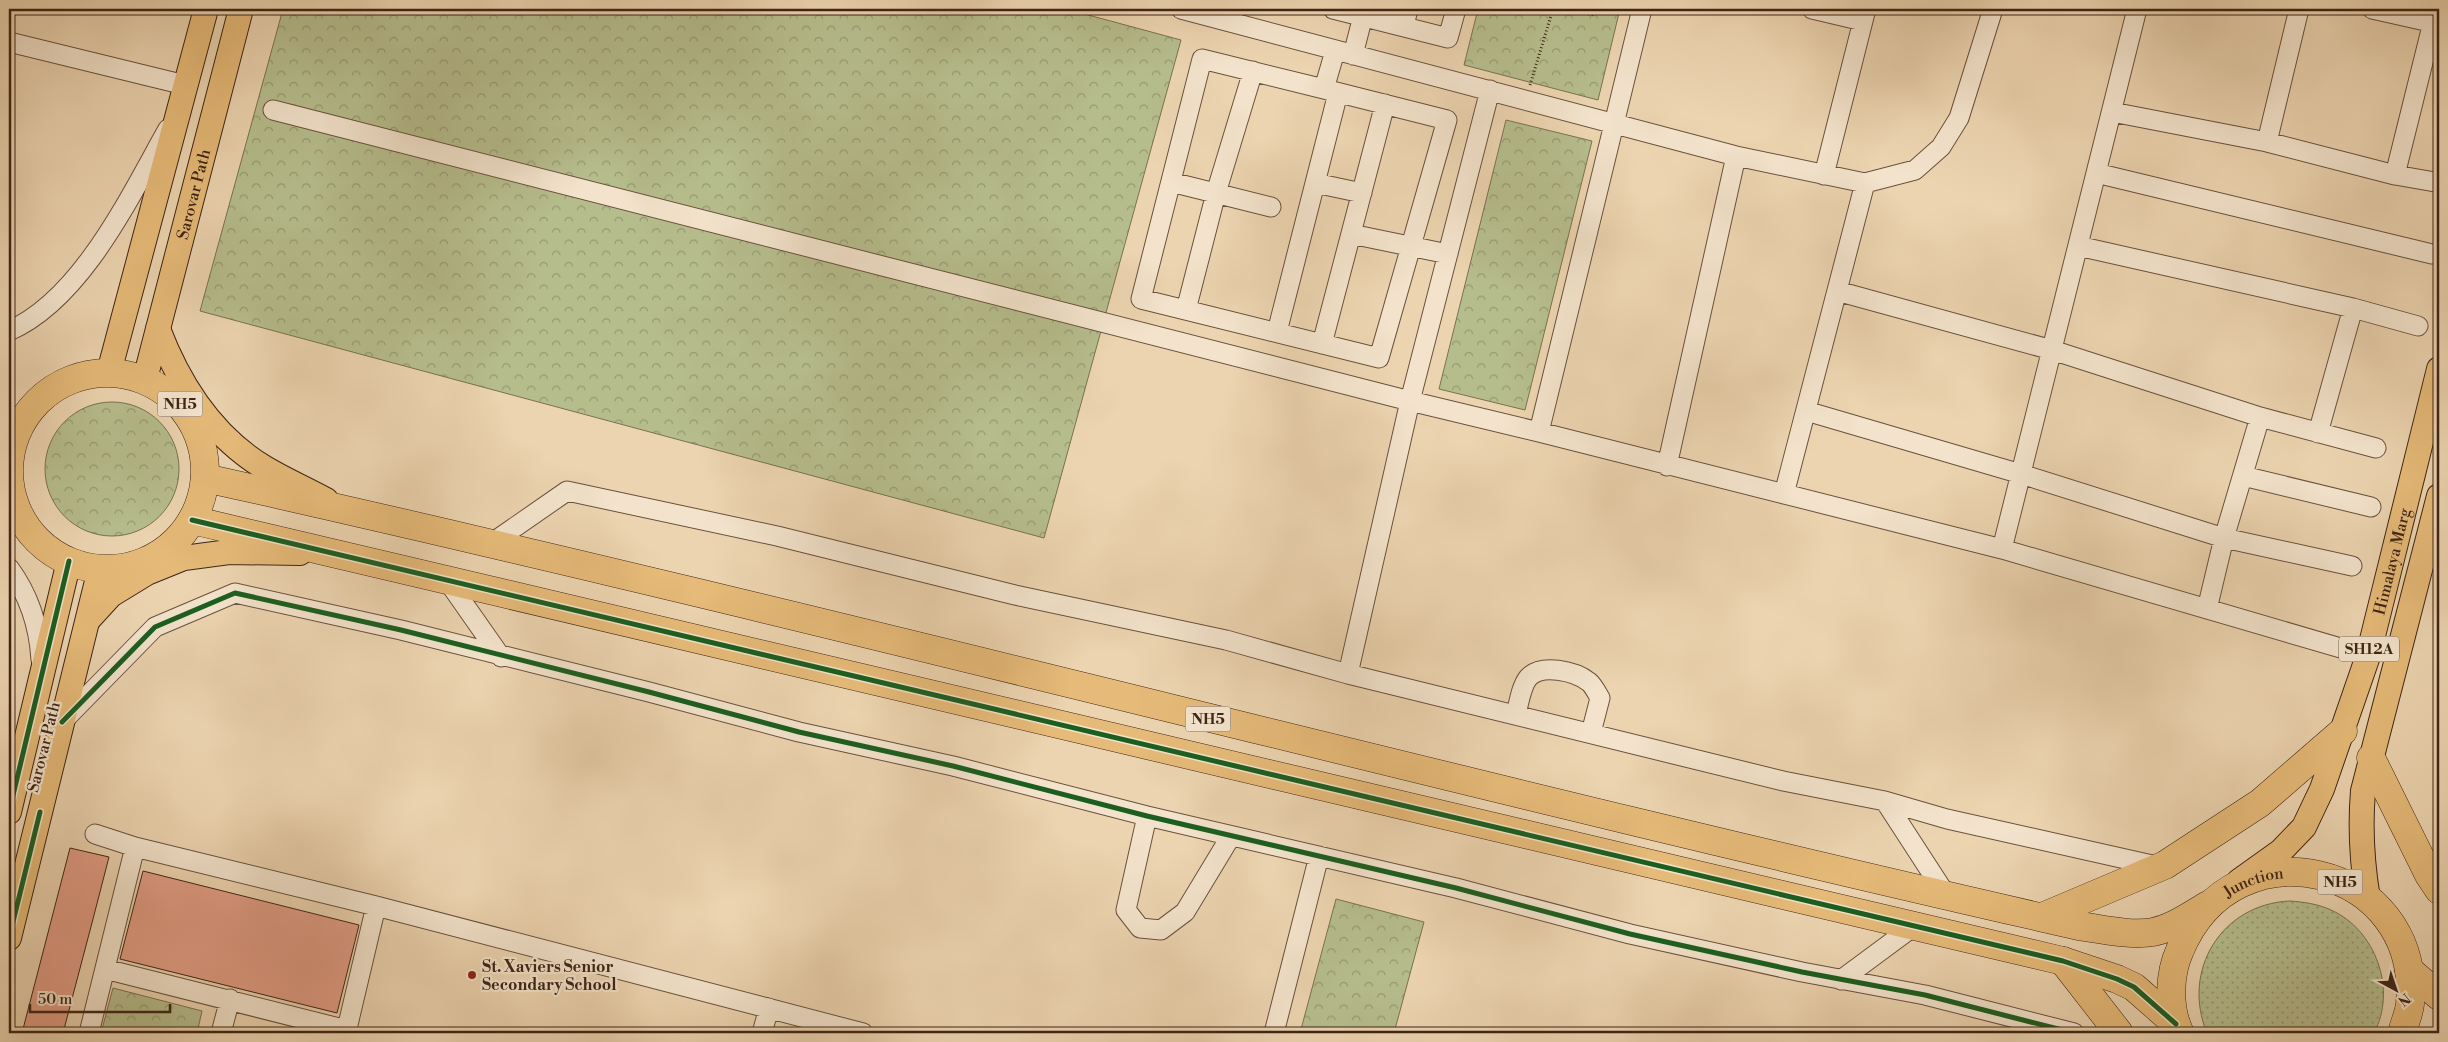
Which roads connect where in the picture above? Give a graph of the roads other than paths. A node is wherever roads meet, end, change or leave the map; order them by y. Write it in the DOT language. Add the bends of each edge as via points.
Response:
graph roads {
  1 [pos="206,9"];
  2 [pos="241,9"];
  3 [pos="1181,9"];
  4 [pos="1456,9"];
  5 [pos="1642,9"];
  6 [pos="1812,9"];
  7 [pos="1993,9"];
  8 [pos="2138,9"];
  9 [pos="2299,9"];
  10 [pos="2372,9"];
  11 [pos="1339,10"];
  12 [pos="1864,15"];
  13 [pos="1363,16"];
  14 [pos="1406,18"];
  15 [pos="2436,23"];
  16 [pos="9,42"];
  17 [pos="1344,53"];
  18 [pos="1253,71"];
  19 [pos="185,85"];
  20 [pos="1490,90"];
  21 [pos="1331,91"];
  22 [pos="1385,104"];
  23 [pos="179,110"];
  24 [pos="273,110"];
  25 [pos="2112,112"];
  26 [pos="1614,123"];
  27 [pos="2267,142"];
  28 [pos="1736,156"];
  29 [pos="2096,174"];
  30 [pos="2395,175"];
  31 [pos="1824,176"];
  32 [pos="1172,182"];
  33 [pos="2435,182"];
  34 [pos="1315,183"];
  35 [pos="1865,183"];
  36 [pos="1216,193"];
  37 [pos="1362,193"];
  38 [pos="1271,207"];
  39 [pos="1351,234"];
  40 [pos="1411,246"];
  41 [pos="2078,246"];
  42 [pos="1448,254"];
  43 [pos="2432,254"];
  44 [pos="1837,291"];
  45 [pos="2353,308"];
  46 [pos="1186,310"];
  47 [pos="2418,326"];
  48 [pos="158,328"];
  49 [pos="9,331"];
  50 [pos="1277,332"];
  51 [pos="1322,344"];
  52 [pos="2052,350"];
  53 [pos="2439,369"];
  54 [pos="109,372"];
  55 [pos="145,379"];
  56 [pos="1410,401"];
  57 [pos="1806,411"];
  58 [pos="2260,417"];
  59 [pos="13,430"];
  60 [pos="1539,432"];
  61 [pos="2318,433"];
  62 [pos="2376,448"];
  63 [pos="1667,466"];
  64 [pos="2021,474"];
  65 [pos="2243,476"];
  66 [pos="9,478"];
  67 [pos="206,478"];
  68 [pos="1784,494"];
  69 [pos="2439,496"];
  70 [pos="2371,508"];
  71 [pos="343,509"];
  72 [pos="192,520"];
  73 [pos="2224,538"];
  74 [pos="492,543"];
  75 [pos="2002,550"];
  76 [pos="332,553"];
  77 [pos="69,562"];
  78 [pos="2352,566"];
  79 [pos="9,568"];
  80 [pos="100,568"];
  81 [pos="447,580"];
  82 [pos="2207,609"];
  83 [pos="88,620"];
  84 [pos="2368,656"];
  85 [pos="501,657"];
  86 [pos="1348,674"];
  87 [pos="40,684"];
  88 [pos="1516,714"];
  89 [pos="62,722"];
  90 [pos="2343,730"];
  91 [pos="1591,733"];
  92 [pos="2371,758"];
  93 [pos="1885,802"];
  94 [pos="9,812"];
  95 [pos="1147,816"];
  96 [pos="95,834"];
  97 [pos="1231,836"];
  98 [pos="136,846"];
  99 [pos="1319,856"];
  100 [pos="2161,867"];
  101 [pos="2439,890"];
  102 [pos="1946,895"];
  103 [pos="2218,897"];
  104 [pos="2368,899"];
  105 [pos="376,906"];
  106 [pos="2042,917"];
  107 [pos="1914,926"];
  108 [pos="9,938"];
  109 [pos="2063,961"];
  110 [pos="105,969"];
  111 [pos="2409,970"];
  112 [pos="1841,980"];
  113 [pos="2439,996"];
  114 [pos="230,999"];
  115 [pos="769,1008"];
  116 [pos="2178,1028"];
  117 [pos="346,1032"];
  118 [pos="89,1033"];
  119 [pos="222,1033"];
  120 [pos="762,1033"];
  121 [pos="863,1033"];
  122 [pos="1274,1033"];
  123 [pos="2074,1033"];
  124 [pos="2119,1033"];
  125 [pos="2402,1033"];
  1 -- 19 [label="main road"];
  2 -- 48 [label="main road, Sarovar Path"];
  3 -- 17 [label="street"];
  4 -- 14 [label="street" via="1448,38"];
  5 -- 26 [label="street"];
  6 -- 12 [label="street"];
  7 -- 35 [label="street" via="1959,118 1941,147 1915,170"];
  8 -- 25 [label="street"];
  9 -- 27 [label="street"];
  10 -- 15 [label="street"];
  11 -- 13 [label="street"];
  12 -- 31 [label="street"];
  13 -- 14 [label="street"];
  13 -- 17 [label="street"];
  15 -- 30 [label="street"];
  16 -- 19 [label="street"];
  17 -- 20 [label="street"];
  17 -- 21 [label="street"];
  18 -- 21 [label="street"];
  18 -- 32 [label="street" via="1202,58"];
  18 -- 36 [label="street"];
  19 -- 23 [label="main road"];
  20 -- 26 [label="street"];
  20 -- 42 [label="street"];
  21 -- 22 [label="street"];
  21 -- 34 [label="street"];
  22 -- 37 [label="street"];
  22 -- 40 [label="street" via="1447,120"];
  23 -- 49 [label="street" via="109,230 78,276 48,306"];
  23 -- 54 [label="main road"];
  24 -- 56 [label="street"];
  25 -- 27 [label="street"];
  25 -- 29 [label="street"];
  26 -- 28 [label="street"];
  26 -- 60 [label="street"];
  27 -- 30 [label="street"];
  28 -- 31 [label="street"];
  28 -- 63 [label="street"];
  29 -- 41 [label="street"];
  29 -- 43 [label="street"];
  30 -- 33 [label="street"];
  31 -- 35 [label="street"];
  32 -- 36 [label="street"];
  32 -- 46 [label="street" via="1141,299"];
  34 -- 37 [label="street"];
  34 -- 50 [label="street"];
  35 -- 44 [label="street"];
  36 -- 38 [label="street"];
  36 -- 46 [label="street"];
  37 -- 39 [label="street"];
  39 -- 40 [label="street"];
  39 -- 51 [label="street"];
  40 -- 42 [label="street"];
  40 -- 51 [label="street" via="1379,358"];
  41 -- 45 [label="street"];
  41 -- 52 [label="street"];
  42 -- 56 [label="street"];
  44 -- 52 [label="street"];
  44 -- 57 [label="street"];
  45 -- 47 [label="street"];
  45 -- 61 [label="street"];
  46 -- 50 [label="street"];
  48 -- 55 [label="main road, Sarovar Path"];
  48 -- 71 [label="main road" via="180,378 227,438 265,468"];
  50 -- 51 [label="street"];
  52 -- 58 [label="street"];
  52 -- 64 [label="street"];
  53 -- 84 [label="main road, Himalaya Marg / SH12A"];
  54 -- 55 [label="highway, NH5"];
  54 -- 59 [label="highway, NH5" via="76,377 60,384 32,407"];
  55 -- 67 [label="highway, NH5" via="174,398 195,425 206,459"];
  56 -- 60 [label="street"];
  56 -- 86 [label="street"];
  57 -- 64 [label="street"];
  57 -- 68 [label="street"];
  58 -- 61 [label="street"];
  58 -- 65 [label="street"];
  59 -- 66 [label="highway, NH5"];
  60 -- 63 [label="street"];
  61 -- 62 [label="street"];
  63 -- 68 [label="street"];
  64 -- 73 [label="street"];
  64 -- 75 [label="street"];
  65 -- 70 [label="street"];
  65 -- 73 [label="street"];
  66 -- 77 [label="highway, NH5" via="15,506 23,522 45,548"];
  67 -- 71 [label="highway, NH5"];
  67 -- 72 [label="highway, NH5"];
  68 -- 75 [label="street"];
  69 -- 92 [label="main road, Himalaya Marg / SH12A"];
  71 -- 74 [label="highway, NH5"];
  72 -- 76 [label="highway, NH5"];
  72 -- 80 [label="highway, NH5" via="180,537 154,557 123,568"];
  73 -- 78 [label="street"];
  73 -- 82 [label="street"];
  74 -- 86 [label="street" via="567,491 777,536 1015,595 1226,640"];
  74 -- 102 [label="highway, NH5"];
  75 -- 82 [label="street"];
  76 -- 81 [label="highway, NH5"];
  76 -- 83 [label="main road" via="229,552 184,558 147,573 111,594"];
  77 -- 80 [label="highway, NH5"];
  77 -- 87 [label="main road, Sarovar Path"];
  79 -- 87 [label="street" via="24,591 37,627"];
  80 -- 83 [label="main road, Sarovar Path"];
  81 -- 85 [label="street"];
  81 -- 107 [label="highway, NH5"];
  82 -- 84 [label="street"];
  83 -- 89 [label="main road, Sarovar Path"];
  84 -- 90 [label="main road, Himalaya Marg / SH12A"];
  85 -- 89 [label="street" via="401,630 235,593 155,627"];
  85 -- 95 [label="street"];
  86 -- 88 [label="street"];
  87 -- 94 [label="main road, Sarovar Path"];
  88 -- 91 [label="street"];
  88 -- 91 [label="street" via="1526,679 1536,671 1573,675 1590,682 1600,698"];
  89 -- 108 [label="main road, Sarovar Path"];
  90 -- 100 [label="highway" via="2260,803"];
  90 -- 103 [label="main road, Himalaya Marg / SH12A" via="2314,809 2304,827 2281,851"];
  91 -- 93 [label="street"];
  92 -- 101 [label="highway"];
  92 -- 104 [label="main road, Himalaya Marg / SH12A" via="2361,816 2363,872"];
  93 -- 100 [label="street"];
  93 -- 102 [label="street"];
  95 -- 97 [label="street"];
  95 -- 97 [label="street" via="1126,910 1140,928 1161,930 1185,912"];
  96 -- 98 [label="street"];
  97 -- 99 [label="street"];
  98 -- 105 [label="street"];
  98 -- 110 [label="street"];
  99 -- 112 [label="street" via="1630,934"];
  99 -- 122 [label="street"];
  100 -- 106 [label="highway"];
  102 -- 106 [label="highway, NH5"];
  103 -- 104 [label="highway, Junction / NH5" via="2247,879 2289,871 2331,878"];
  103 -- 106 [label="highway, NH5" via="2177,923 2152,932 2116,931"];
  103 -- 116 [label="highway, Junction / NH5" via="2188,930 2175,960 2171,992"];
  104 -- 111 [label="highway, Junction / NH5" via="2395,931"];
  105 -- 115 [label="street"];
  105 -- 117 [label="street"];
  107 -- 109 [label="highway, NH5"];
  107 -- 112 [label="street"];
  109 -- 116 [label="highway, NH5" via="2134,987"];
  109 -- 124 [label="highway"];
  110 -- 114 [label="street"];
  110 -- 118 [label="street"];
  111 -- 113 [label="highway, NH5"];
  111 -- 125 [label="highway, Junction / NH5" via="2410,1005"];
  112 -- 123 [label="street" via="1925,995"];
  114 -- 117 [label="street"];
  114 -- 119 [label="street"];
  115 -- 120 [label="street"];
  115 -- 121 [label="street"];
}
